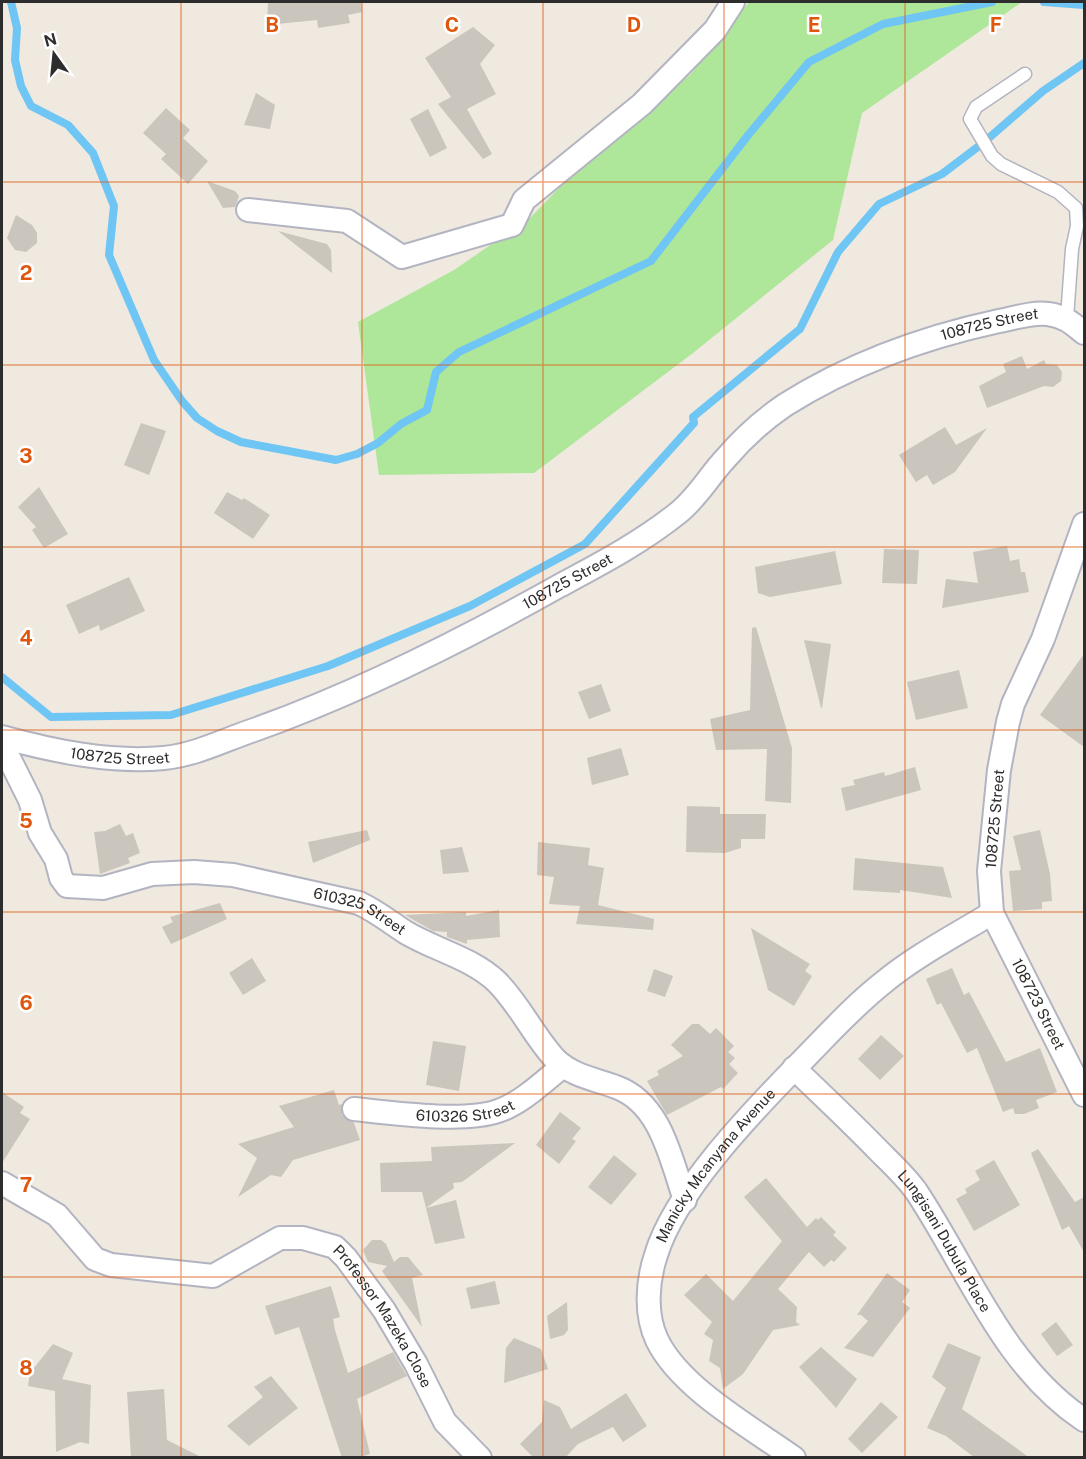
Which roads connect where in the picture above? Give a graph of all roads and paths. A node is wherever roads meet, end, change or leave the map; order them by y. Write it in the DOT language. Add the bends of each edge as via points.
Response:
graph roads {
  1 [pos="732,2"];
  2 [pos="1025,74"];
  3 [pos="248,210"];
  4 [pos="1067,318"];
  5 [pos="1084,333"];
  6 [pos="1084,524"];
  7 [pos="2,737"];
  8 [pos="2,744"];
  9 [pos="992,913"];
  10 [pos="563,1066"];
  11 [pos="794,1068"];
  12 [pos="1084,1095"];
  13 [pos="354,1109"];
  14 [pos="2,1183"];
  15 [pos="685,1200"];
  16 [pos="1084,1420"];
  17 [pos="480,1458"];
  18 [pos="794,1458"];
  1 -- 3 [label="street" via="715,30 642,104 524,200 512,225 402,257 347,221"];
  2 -- 4 [label="lane" via="976,107 970,119 993,156 1010,171 1067,197 1076,208"];
  4 -- 5 [label="street"];
  4 -- 7 [label="street, 108725 Street" via="1045,314 981,325 896,350 804,394 765,420 725,458 691,502 634,544 520,609 294,716 208,749 162,758 92,755"];
  6 -- 9 [label="street, 108725 Street" via="1039,649 1013,704 1004,739 991,846"];
  8 -- 10 [label="street, 610325 Street" via="67,886 103,888 152,874 194,872 233,875 359,903 489,975"];
  9 -- 11 [label="street, Manicky Mcanyana Avenue" via="911,961 884,982"];
  9 -- 12 [label="street, 108723 Street"];
  10 -- 13 [label="street, 610326 Street" via="514,1103 487,1114"];
  10 -- 15 [label="street, 610325 Street" via="577,1075 619,1088 646,1108 667,1142"];
  11 -- 15 [label="street, Manicky Mcanyana Avenue" via="747,1117"];
  11 -- 16 [label="street, Lungisani Dubula Place" via="914,1189 968,1282 1018,1354 1051,1394"];
  14 -- 17 [label="street, Professor Mazeka Close" via="57,1215 94,1260 111,1265 213,1276 280,1238 303,1238 335,1247 400,1335 445,1422"];
  15 -- 18 [label="street, Manicky Mcanyana Avenue" via="660,1245 650,1282 650,1315 657,1340 689,1381"];
}
